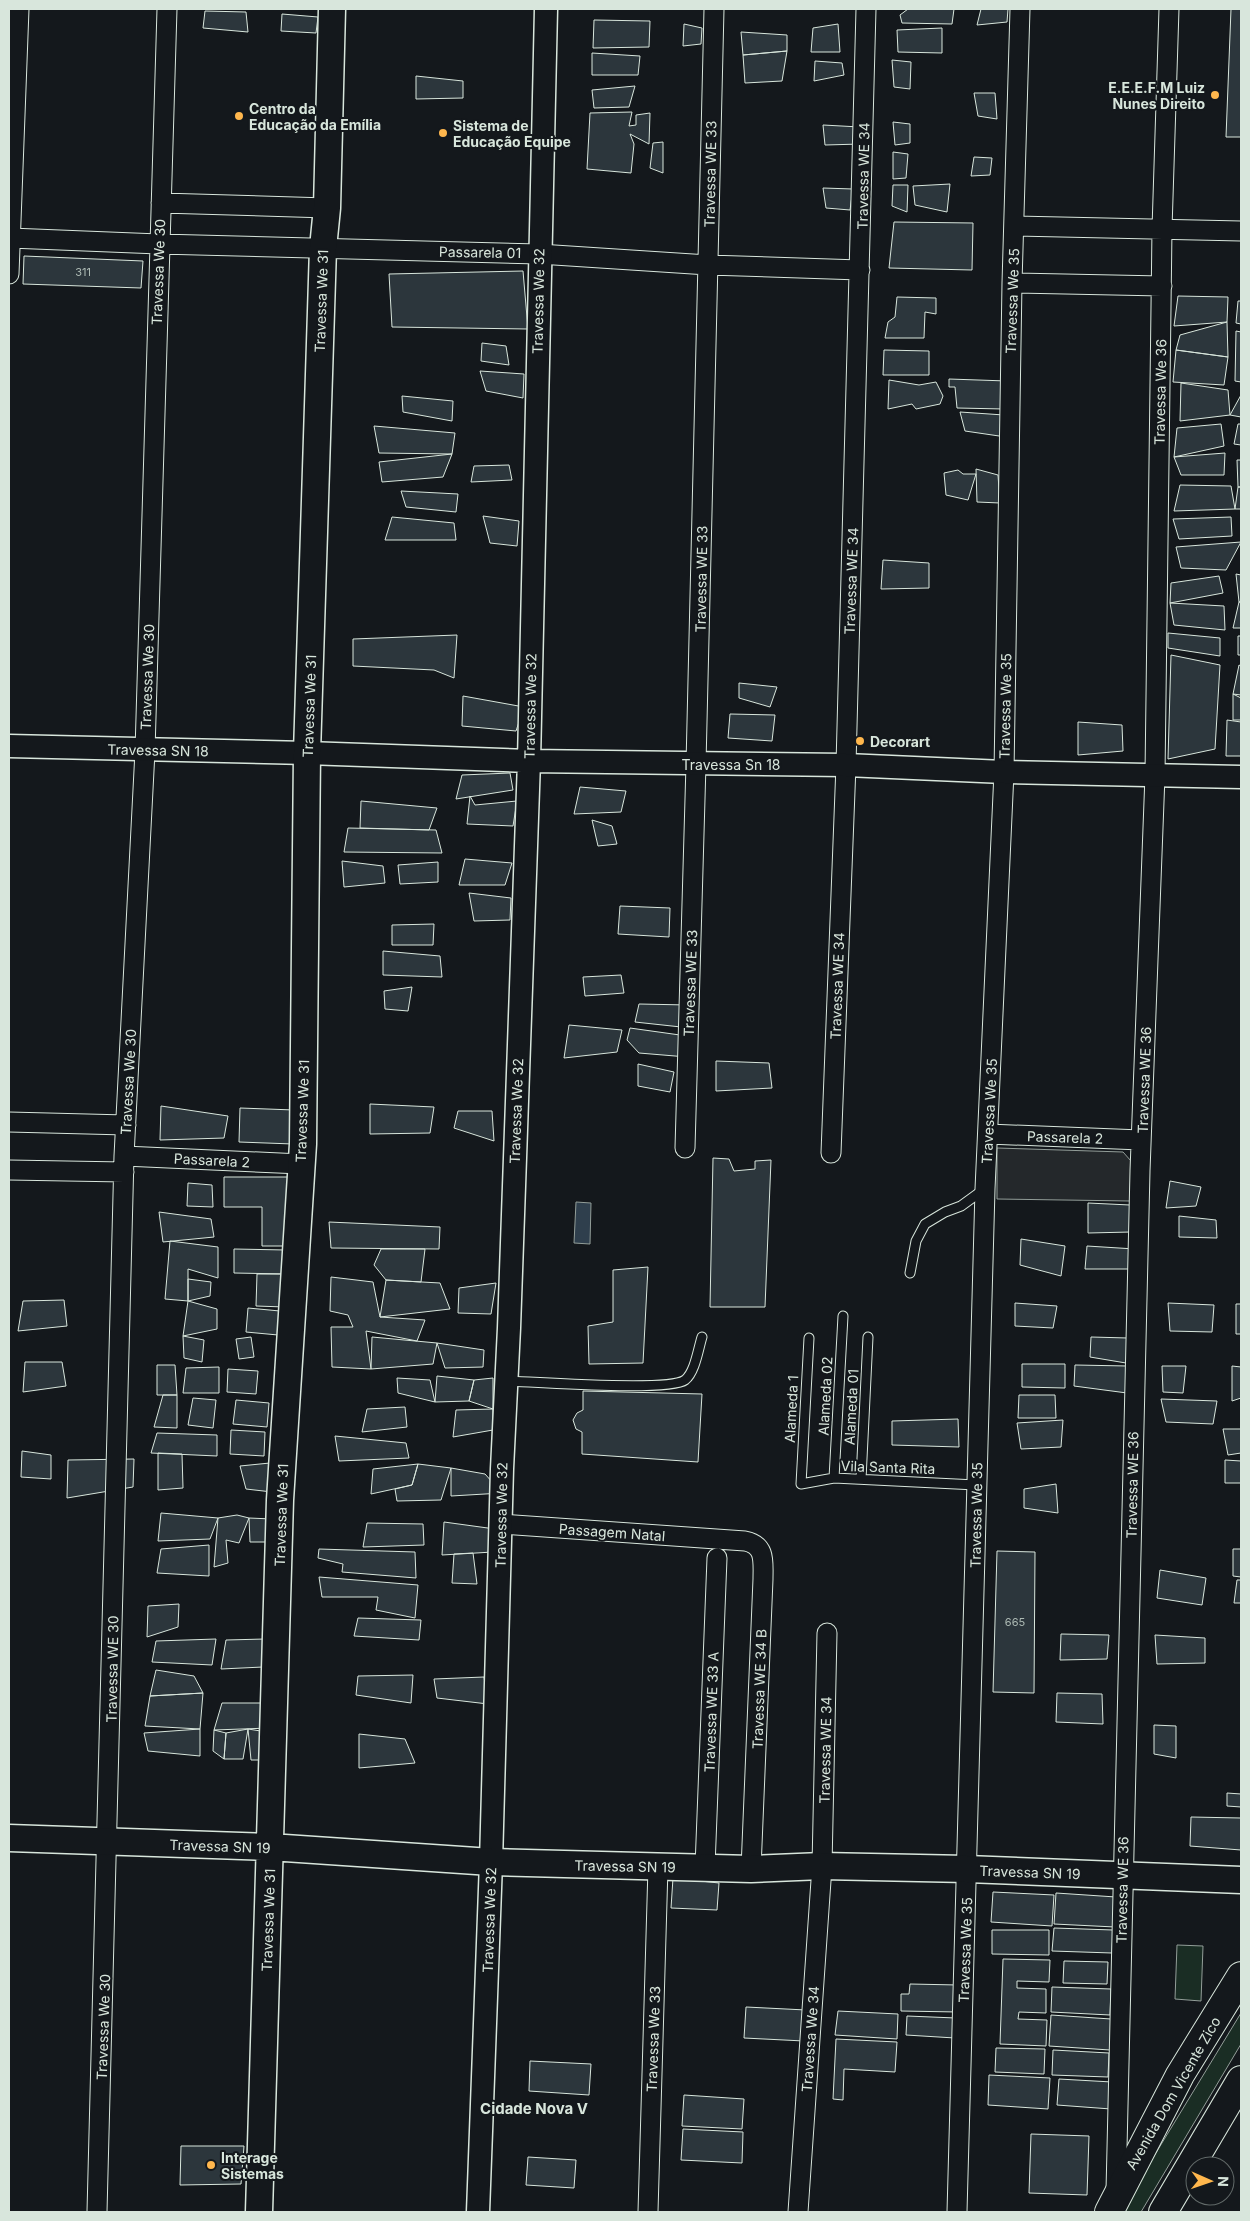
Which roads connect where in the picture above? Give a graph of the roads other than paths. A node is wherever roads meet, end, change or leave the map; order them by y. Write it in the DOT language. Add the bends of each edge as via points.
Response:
graph roads {
  1 [pos="19,9"];
  2 [pos="167,9"];
  3 [pos="332,9"];
  4 [pos="546,9"];
  5 [pos="714,9"];
  6 [pos="866,9"];
  7 [pos="1020,9"];
  8 [pos="1169,9"];
  9 [pos="160,203"];
  10 [pos="327,208"];
  11 [pos="10,215"];
  12 [pos="1014,226"];
  13 [pos="1162,229"];
  14 [pos="1241,231"];
  15 [pos="10,238"];
  16 [pos="159,244"];
  17 [pos="323,248"];
  18 [pos="539,254"];
  19 [pos="708,265"];
  20 [pos="860,270"];
  21 [pos="9,274"];
  22 [pos="1012,283"];
  23 [pos="1162,286"];
  24 [pos="9,746"];
  25 [pos="146,751"];
  26 [pos="307,753"];
  27 [pos="529,761"];
  28 [pos="696,764"];
  29 [pos="846,765"];
  30 [pos="1004,772"];
  31 [pos="1155,775"];
  32 [pos="1241,777"];
  33 [pos="9,1122"];
  34 [pos="126,1125"];
  35 [pos="988,1134"];
  36 [pos="1141,1140"];
  37 [pos="684,1148"];
  38 [pos="831,1153"];
  39 [pos="124,1164"];
  40 [pos="300,1164"];
  41 [pos="9,1170"];
  42 [pos="985,1189"];
  43 [pos="910,1273"];
  44 [pos="844,1316"];
  45 [pos="868,1337"];
  46 [pos="702,1338"];
  47 [pos="809,1338"];
  48 [pos="506,1381"];
  49 [pos="834,1478"];
  50 [pos="861,1479"];
  51 [pos="801,1482"];
  52 [pos="976,1485"];
  53 [pos="116,1495"];
  54 [pos="502,1524"];
  55 [pos="723,1540"];
  56 [pos="717,1558"];
  57 [pos="827,1633"];
  58 [pos="9,1838"];
  59 [pos="108,1842"];
  60 [pos="270,1847"];
  61 [pos="491,1862"];
  62 [pos="822,1866"];
  63 [pos="658,1867"];
  64 [pos="704,1867"];
  65 [pos="751,1869"];
  66 [pos="967,1869"];
  67 [pos="1122,1876"];
  68 [pos="1241,1880"];
  69 [pos="1241,1976"];
  70 [pos="1241,2080"];
  71 [pos="1113,2203"];
  72 [pos="97,2212"];
  73 [pos="259,2212"];
  74 [pos="478,2212"];
  75 [pos="648,2212"];
  76 [pos="798,2212"];
  77 [pos="957,2212"];
  78 [pos="1163,2212"];
  1 -- 11 [label="street"];
  2 -- 9 [label="street, Travessa We 30"];
  3 -- 10 [label="main road, Travessa We 31"];
  4 -- 18 [label="street, Travessa We 32"];
  5 -- 19 [label="street, Travessa WE 33"];
  6 -- 20 [label="street, Travessa WE 34"];
  7 -- 12 [label="street, Travessa We 35"];
  8 -- 13 [label="street, Travessa We 36"];
  9 -- 10 [label="street"];
  9 -- 16 [label="street, Travessa We 30"];
  10 -- 17 [label="main road, Travessa We 31"];
  11 -- 15 [label="street"];
  12 -- 13 [label="street"];
  12 -- 22 [label="street, Travessa We 35"];
  13 -- 14 [label="street"];
  13 -- 23 [label="street, Travessa We 36"];
  15 -- 16 [label="street, Passarela 01"];
  15 -- 21 [label="street"];
  16 -- 17 [label="street, Passarela 01"];
  16 -- 25 [label="street, Travessa We 30"];
  17 -- 18 [label="street, Passarela 01"];
  17 -- 26 [label="main road, Travessa We 31"];
  18 -- 19 [label="street, Passarela 01"];
  18 -- 27 [label="street, Travessa We 32"];
  19 -- 20 [label="street, Passarela 01"];
  19 -- 28 [label="street, Travessa WE 33"];
  20 -- 29 [label="street, Travessa WE 34"];
  22 -- 23 [label="street"];
  22 -- 30 [label="street, Travessa We 35"];
  23 -- 31 [label="street, Travessa We 36"];
  24 -- 25 [label="street, Travessa SN 18"];
  25 -- 26 [label="street, Travessa SN 18"];
  25 -- 34 [label="street, Travessa We 30"];
  26 -- 27 [label="street, Travessa Sn 18"];
  26 -- 40 [label="main road, Travessa We 31" via="303,1144"];
  27 -- 28 [label="street, Travessa Sn 18"];
  27 -- 48 [label="street, Travessa We 32"];
  28 -- 29 [label="street, Travessa Sn 18"];
  28 -- 37 [label="street, Travessa WE 33"];
  29 -- 30 [label="street, Travessa Sn 18"];
  29 -- 38 [label="street, Travessa WE 34"];
  30 -- 31 [label="street, Travessa Sn 18"];
  30 -- 35 [label="street, Travessa We 35"];
  31 -- 32 [label="street, Travessa Sn 18"];
  31 -- 36 [label="street, Travessa WE 36"];
  33 -- 34 [label="street"];
  34 -- 39 [label="street, Travessa We 30"];
  35 -- 36 [label="street, Passarela 2"];
  35 -- 42 [label="street, Travessa We 35"];
  36 -- 67 [label="street, Travessa WE 36"];
  39 -- 40 [label="street, Passarela 2"];
  39 -- 41 [label="street, Passarela 2"];
  39 -- 53 [label="street, Travessa We 30"];
  40 -- 60 [label="main road, Travessa We 31" via="280,1500"];
  42 -- 43 [label="lane" via="962,1206 926,1224 916,1241"];
  42 -- 52 [label="street, Travessa We 35"];
  44 -- 49 [label="lane, Alameda 02"];
  45 -- 50 [label="lane, Alameda 01"];
  46 -- 48 [label="lane" via="689,1376 683,1382 670,1385"];
  47 -- 51 [label="lane, Alameda 1"];
  48 -- 54 [label="street, Travessa We 32"];
  49 -- 50 [label="lane, Vila Santa Rita"];
  49 -- 51 [label="lane, Vila Santa Rita"];
  50 -- 52 [label="lane, Vila Santa Rita"];
  52 -- 66 [label="street, Travessa We 35"];
  53 -- 59 [label="street, Travessa WE 30"];
  54 -- 55 [label="street, Passagem Natal"];
  54 -- 61 [label="street, Travessa We 32"];
  55 -- 65 [label="street, Travessa WE 34 B" via="753,1543 763,1558"];
  56 -- 64 [label="street, Travessa WE 33 A"];
  57 -- 62 [label="street, Travessa WE 34"];
  58 -- 59 [label="main road, Travessa SN 19"];
  59 -- 60 [label="main road, Travessa SN 19"];
  59 -- 72 [label="street, Travessa We 30"];
  60 -- 61 [label="main road, Travessa SN 19"];
  60 -- 73 [label="main road, Travessa We 31"];
  61 -- 63 [label="main road, Travessa SN 19"];
  61 -- 74 [label="street, Travessa We 32"];
  62 -- 65 [label="main road, Travessa SN 19"];
  62 -- 66 [label="main road, Travessa SN 19"];
  62 -- 76 [label="street, Travessa We 34"];
  63 -- 64 [label="main road, Travessa SN 19"];
  63 -- 75 [label="street, Travessa We 33"];
  64 -- 65 [label="main road, Travessa SN 19"];
  66 -- 67 [label="main road, Travessa SN 19"];
  66 -- 77 [label="street, Travessa We 35"];
  67 -- 68 [label="main road, Travessa SN 19"];
  67 -- 71 [label="street, Travessa WE 36"];
  69 -- 71 [label="main road, Avenida Dom Vicente Zico" via="1180,2076"];
  70 -- 78 [label="main road"];
}
